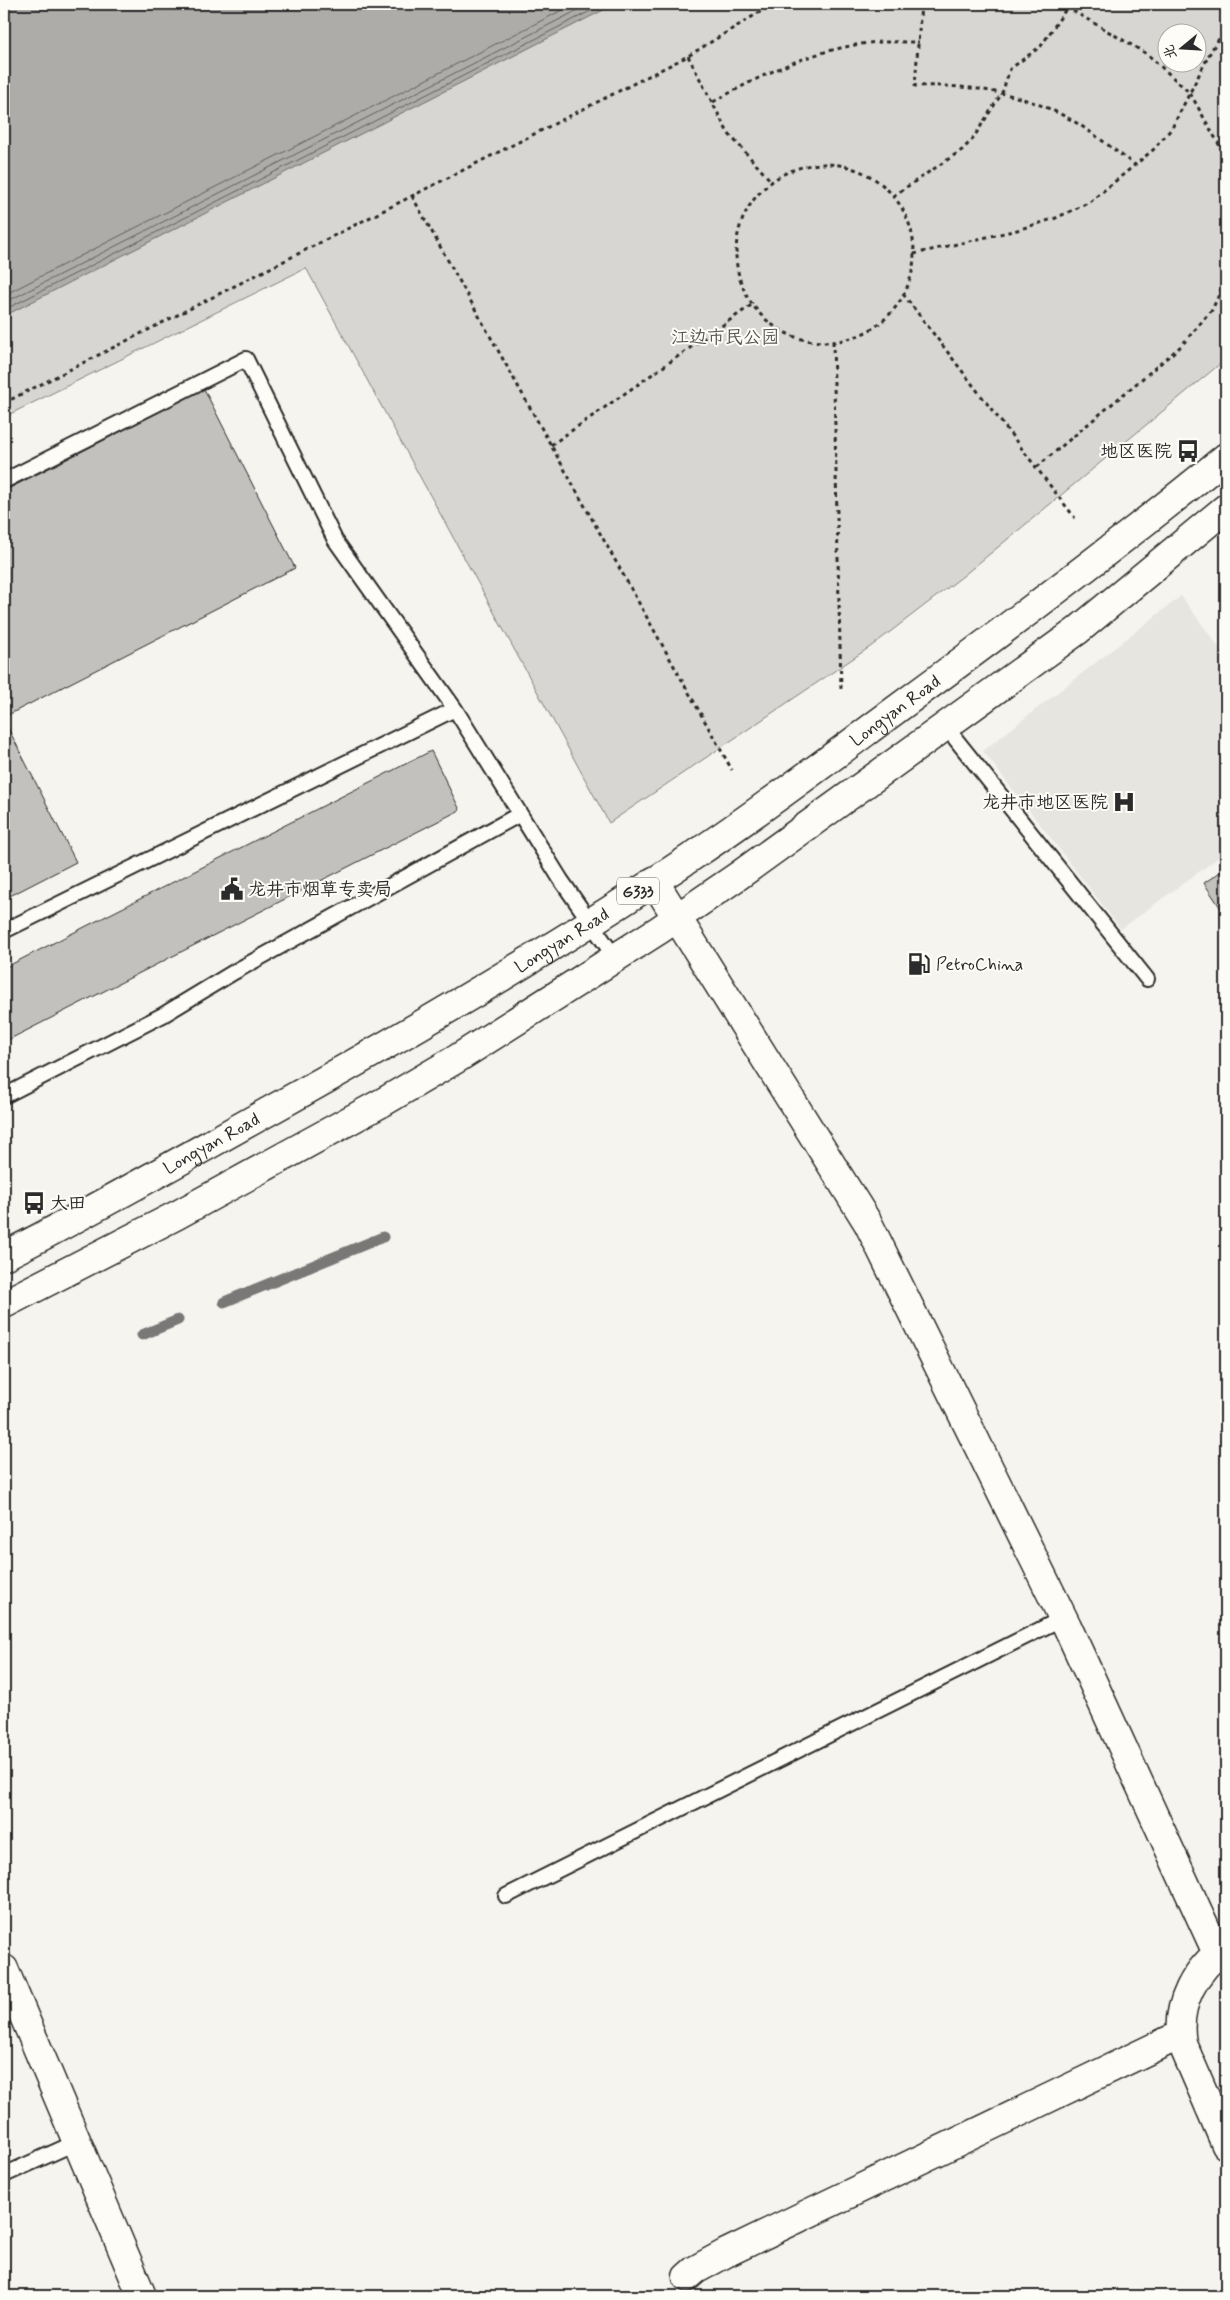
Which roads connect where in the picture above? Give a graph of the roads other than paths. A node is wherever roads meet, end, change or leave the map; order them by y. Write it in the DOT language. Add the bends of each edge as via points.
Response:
graph roads {
  1 [pos="1226,457"];
  2 [pos="4,481"];
  3 [pos="1226,508"];
  4 [pos="455,709"];
  5 [pos="946,727"];
  6 [pos="520,814"];
  7 [pos="654,881"];
  8 [pos="678,918"];
  9 [pos="590,922"];
  10 [pos="4,931"];
  11 [pos="616,959"];
  12 [pos="1148,979"];
  13 [pos="4,1096"];
  14 [pos="4,1256"];
  15 [pos="4,1304"];
  16 [pos="1063,1618"];
  17 [pos="506,1896"];
  18 [pos="1222,1950"];
  19 [pos="4,1969"];
  20 [pos="1180,2035"];
  21 [pos="77,2142"];
  22 [pos="1226,2145"];
  23 [pos="4,2175"];
  24 [pos="687,2277"];
  25 [pos="142,2296"];
  1 -- 7 [label="main road, Longyan Road / G333" via="1032,610 774,800"];
  2 -- 4 [label="lane" via="246,359 335,540"];
  3 -- 5 [label="main road, G333" via="1077,631"];
  4 -- 6 [label="lane"];
  4 -- 10 [label="lane"];
  5 -- 8 [label="main road, G333"];
  5 -- 12 [label="lane"];
  6 -- 9 [label="lane"];
  6 -- 13 [label="lane" via="234,972 163,1015"];
  7 -- 8 [label="main road"];
  7 -- 9 [label="main road, Longyan Road / G333"];
  8 -- 11 [label="main road, G333"];
  8 -- 16 [label="main road" via="868,1223"];
  9 -- 11 [label="lane"];
  9 -- 14 [label="main road, Longyan Road / G333" via="425,1024"];
  11 -- 15 [label="main road, G333" via="344,1125 177,1216"];
  16 -- 17 [label="lane"];
  16 -- 18 [label="main road"];
  18 -- 20 [label="main road" via="1188,1991 1181,2010"];
  19 -- 21 [label="main road"];
  20 -- 22 [label="main road"];
  20 -- 24 [label="main road" via="726,2253"];
  21 -- 23 [label="lane"];
  21 -- 25 [label="main road"];
}
